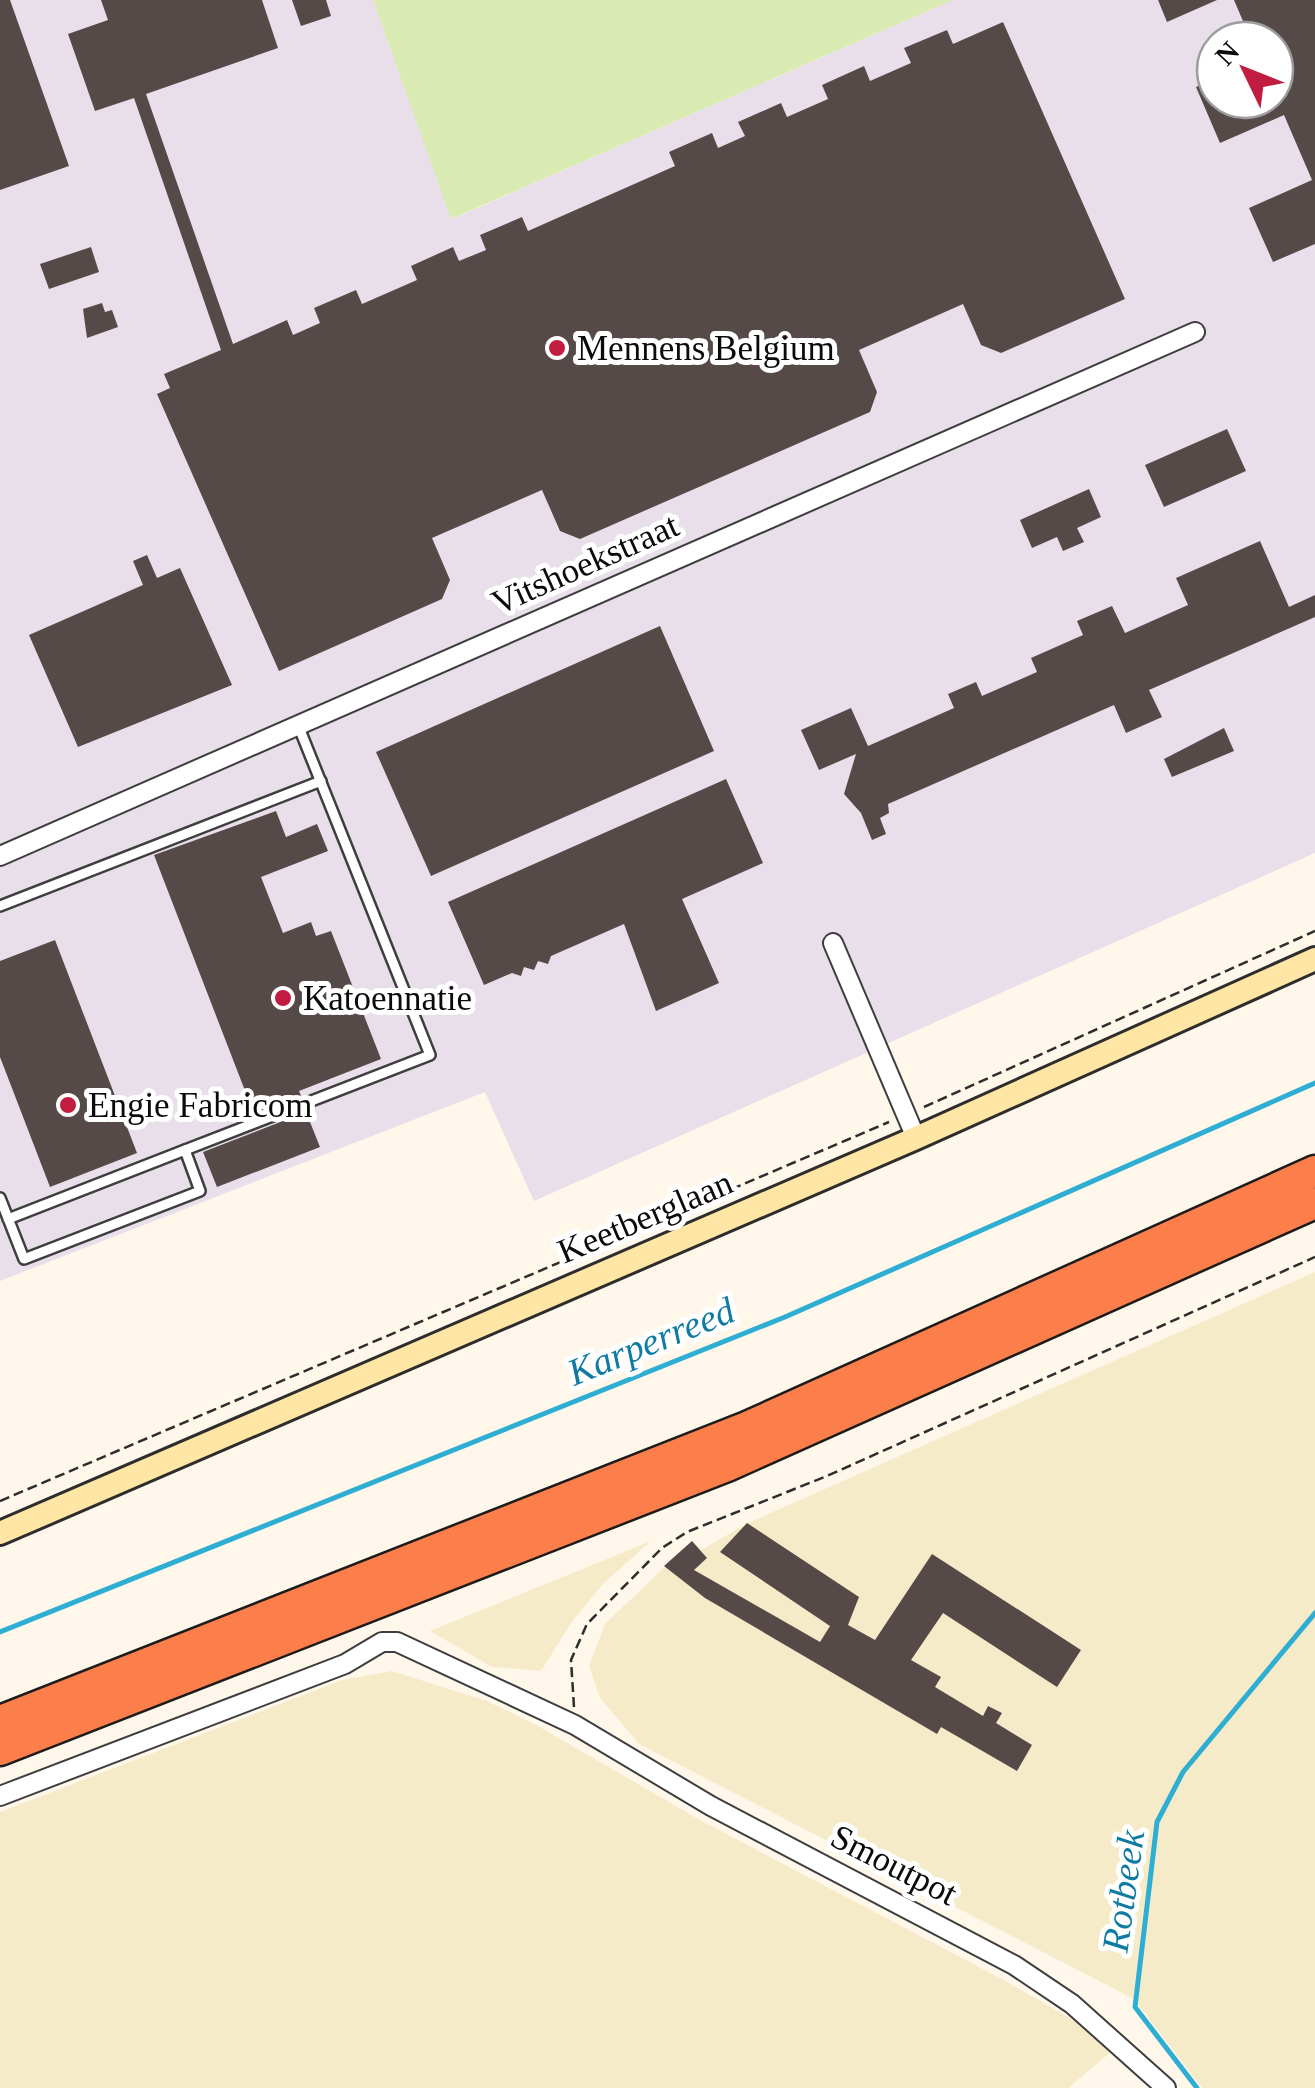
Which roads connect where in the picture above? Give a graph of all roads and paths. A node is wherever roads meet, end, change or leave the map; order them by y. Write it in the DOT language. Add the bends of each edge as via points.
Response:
graph roads {
  1 [pos="1196,332"];
  2 [pos="298,725"];
  3 [pos="322,781"];
  4 [pos="0,856"];
  5 [pos="0,906"];
  6 [pos="1315,931"];
  7 [pos="833,943"];
  8 [pos="1315,959"];
  9 [pos="1315,976"];
  10 [pos="906,1115"];
  11 [pos="916,1138"];
  12 [pos="185,1150"];
  13 [pos="1315,1171"];
  14 [pos="0,1198"];
  15 [pos="1315,1204"];
  16 [pos="8,1219"];
  17 [pos="1315,1257"];
  18 [pos="0,1501"];
  19 [pos="0,1533"];
  20 [pos="0,1549"];
  21 [pos="0,1721"];
  22 [pos="575,1725"];
  23 [pos="0,1750"];
  24 [pos="0,1796"];
  25 [pos="1166,2088"];
  1 -- 2 [label="street, Vitshoekstraat"];
  2 -- 3 [label="lane"];
  2 -- 4 [label="street, Vitshoekstraat"];
  3 -- 5 [label="lane"];
  3 -- 12 [label="lane" via="430,1054"];
  6 -- 10 [label="path"];
  7 -- 10 [label="street"];
  8 -- 11 [label="main road, Keetberglaan"];
  9 -- 20 [label="main road, Keetberglaan"];
  10 -- 11 [label="street"];
  10 -- 18 [label="path"];
  11 -- 19 [label="main road, Keetberglaan"];
  12 -- 16 [label="lane"];
  12 -- 16 [label="lane" via="200,1191 59,1246 24,1259"];
  13 -- 21 [label="highway" via="747,1428"];
  14 -- 16 [label="lane"];
  15 -- 23 [label="highway" via="728,1466"];
  17 -- 22 [label="path" via="662,1548 587,1624 571,1660"];
  22 -- 24 [label="street, Smoutpot" via="423,1652 382,1642 345,1664"];
  22 -- 25 [label="street, Smoutpot" via="711,1806 1014,1965 1099,2027"];
}
